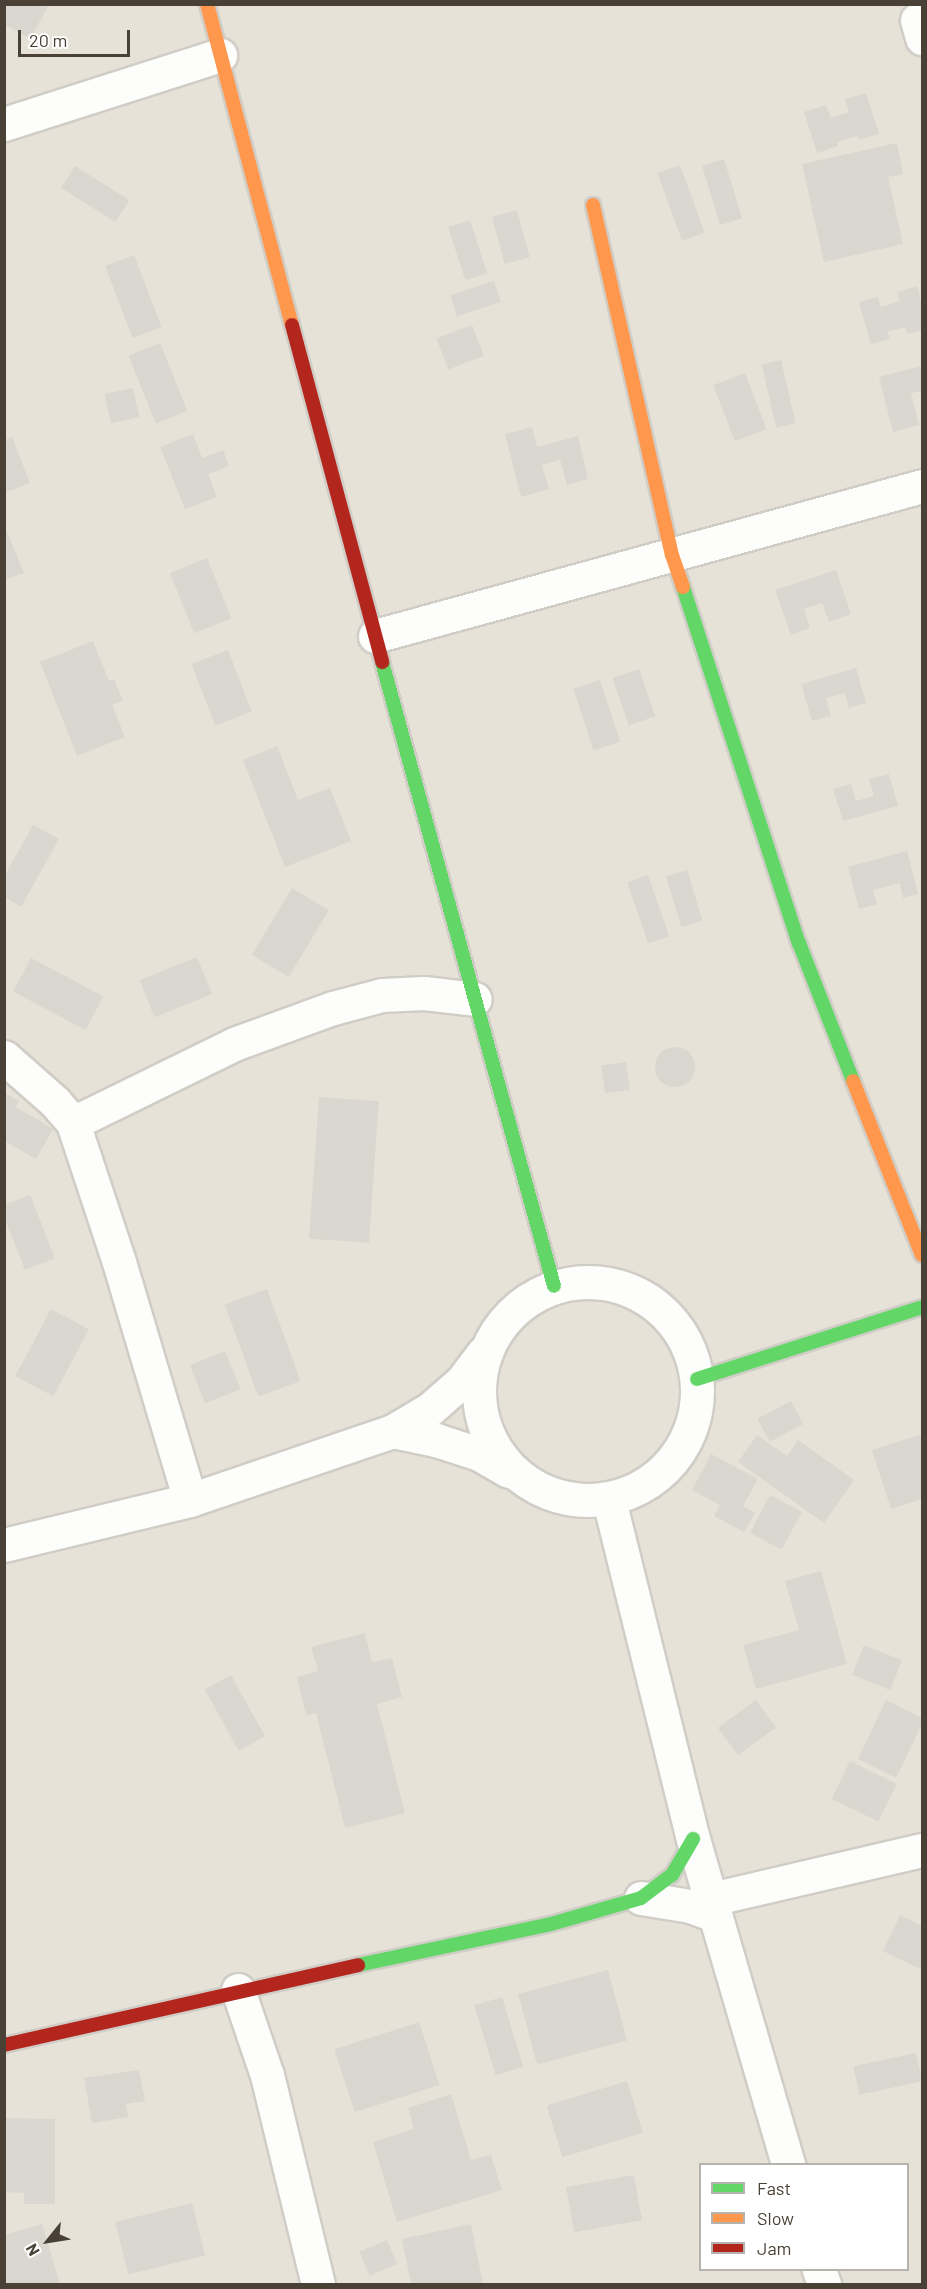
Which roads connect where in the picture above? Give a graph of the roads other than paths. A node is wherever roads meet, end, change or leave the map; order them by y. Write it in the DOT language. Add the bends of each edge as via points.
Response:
graph roads {
  1 [pos="207,4"];
  2 [pos="220,55"];
  3 [pos="4,124"];
  4 [pos="593,206"];
  5 [pos="922,486"];
  6 [pos="672,555"];
  7 [pos="375,636"];
  8 [pos="475,999"];
  9 [pos="4,1057"];
  10 [pos="73,1123"];
  11 [pos="922,1255"];
  12 [pos="554,1286"];
  13 [pos="922,1307"];
  14 [pos="487,1347"];
  15 [pos="697,1379"];
  16 [pos="393,1431"];
  17 [pos="518,1476"];
  18 [pos="190,1500"];
  19 [pos="609,1500"];
  20 [pos="4,1545"];
  21 [pos="693,1839"];
  22 [pos="922,1850"];
  23 [pos="641,1898"];
  24 [pos="713,1907"];
  25 [pos="238,1990"];
  26 [pos="4,2045"];
  27 [pos="788,2163"];
  28 [pos="318,2284"];
  1 -- 2 [label="street"];
  2 -- 3 [label="street"];
  2 -- 7 [label="street"];
  4 -- 6 [label="street"];
  5 -- 6 [label="street"];
  6 -- 7 [label="street"];
  6 -- 11 [label="street" via="799,943"];
  7 -- 8 [label="street"];
  8 -- 10 [label="street" via="423,993 382,995 333,1008 234,1044"];
  8 -- 12 [label="street"];
  9 -- 10 [label="street"];
  10 -- 18 [label="street"];
  12 -- 14 [label="street" via="514,1309"];
  12 -- 15 [label="street" via="581,1281 609,1283 635,1292 658,1307 677,1328 690,1352"];
  13 -- 15 [label="street"];
  14 -- 16 [label="street" via="462,1381 430,1409"];
  14 -- 17 [label="street" via="480,1368 481,1415 488,1438"];
  15 -- 19 [label="street" via="694,1414 683,1447 652,1481"];
  16 -- 17 [label="street" via="468,1451"];
  16 -- 18 [label="street"];
  17 -- 19 [label="street" via="561,1498"];
  18 -- 20 [label="street"];
  19 -- 21 [label="street"];
  21 -- 23 [label="street" via="672,1875"];
  21 -- 24 [label="street"];
  22 -- 24 [label="street"];
  23 -- 24 [label="street"];
  23 -- 25 [label="street" via="551,1923"];
  24 -- 27 [label="street"];
  25 -- 26 [label="street"];
  25 -- 28 [label="street" via="267,2074"];
}
